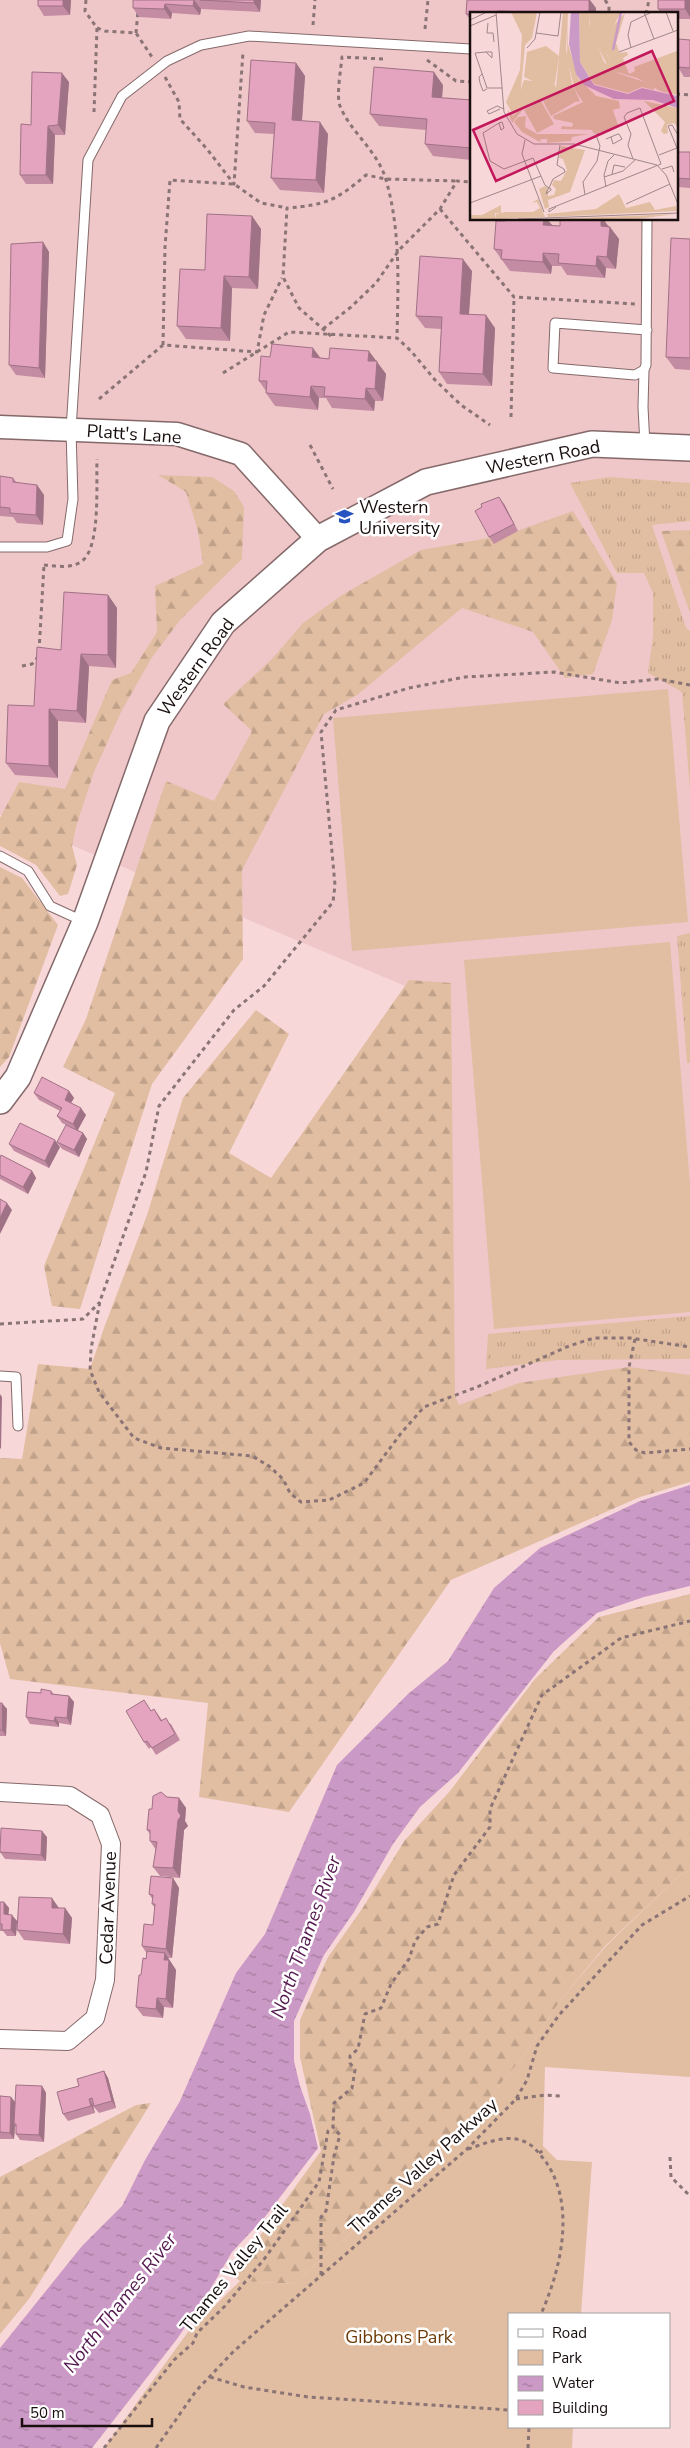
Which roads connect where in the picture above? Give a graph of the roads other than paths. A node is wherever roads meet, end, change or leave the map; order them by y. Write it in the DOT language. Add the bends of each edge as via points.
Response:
graph roads {
  1 [pos="470,49"];
  2 [pos="647,220"];
  3 [pos="647,330"];
  4 [pos="644,370"];
  5 [pos="0,427"];
  6 [pos="71,430"];
  7 [pos="646,446"];
  8 [pos="690,448"];
  9 [pos="318,539"];
  10 [pos="0,547"];
  11 [pos="0,856"];
  12 [pos="85,922"];
  13 [pos="0,1100"];
  14 [pos="0,1376"];
  15 [pos="18,1426"];
  16 [pos="0,1792"];
  17 [pos="0,2039"];
  1 -- 6 [label="lane" via="250,36 201,45 159,67 122,96 88,160"];
  2 -- 3 [label="lane"];
  3 -- 4 [label="lane"];
  3 -- 4 [label="lane" via="555,323 553,368 635,375"];
  4 -- 7 [label="lane"];
  5 -- 6 [label="street, Platt's Lane"];
  6 -- 9 [label="street, Platt's Lane" via="177,434 241,454"];
  6 -- 10 [label="lane" via="73,500 67,542 47,547"];
  7 -- 8 [label="main road, Western Road"];
  7 -- 9 [label="main road, Western Road" via="592,444 426,482"];
  9 -- 12 [label="main road, Western Road" via="223,624 157,721"];
  11 -- 12 [label="lane" via="28,871 50,906"];
  12 -- 13 [label="main road, Western Road" via="18,1077"];
  14 -- 15 [label="lane" via="16,1377"];
  16 -- 17 [label="street, Cedar Avenue" via="70,1796 100,1815 111,1844 105,1980 95,2018 68,2040"];
}
